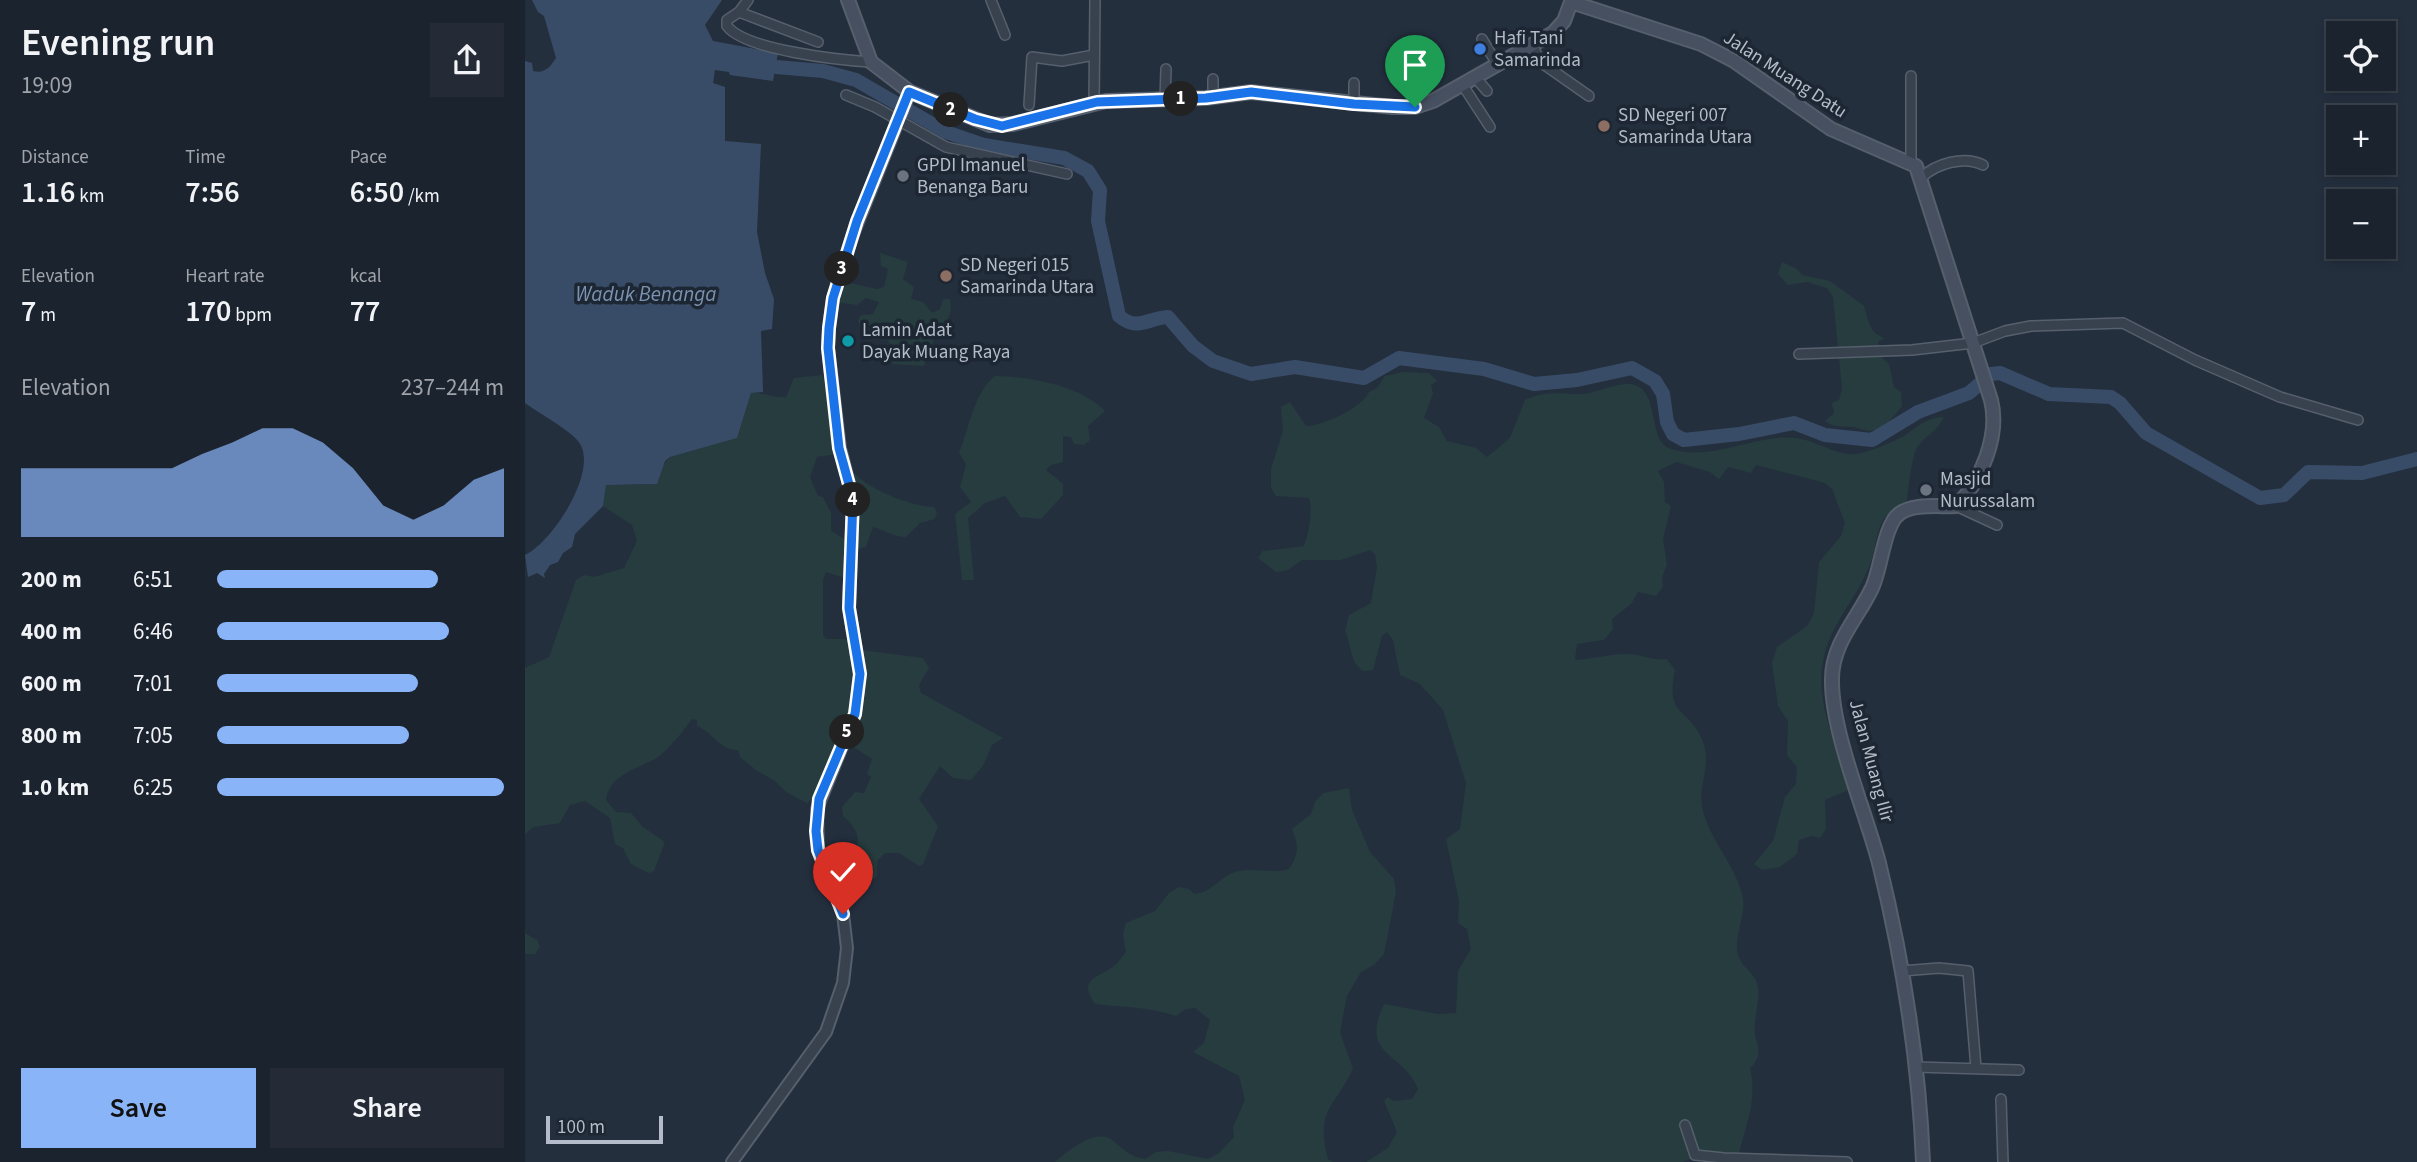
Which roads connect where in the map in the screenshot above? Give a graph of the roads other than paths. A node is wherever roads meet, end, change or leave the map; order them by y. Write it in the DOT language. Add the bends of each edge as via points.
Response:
graph roads {
  1 [pos="748,0"];
  2 [pos="848,0"];
  3 [pos="991,0"];
  4 [pos="1095,0"];
  5 [pos="1571,1"];
  6 [pos="739,12"];
  7 [pos="1005,34"];
  8 [pos="1482,39"];
  9 [pos="818,42"];
  10 [pos="1533,45"];
  11 [pos="1094,55"];
  12 [pos="871,62"];
  13 [pos="1497,64"];
  14 [pos="1166,69"];
  15 [pos="1911,76"];
  16 [pos="1475,77"];
  17 [pos="1213,79"];
  18 [pos="1354,83"];
  19 [pos="1462,83"];
  20 [pos="1487,92"];
  21 [pos="846,95"];
  22 [pos="908,95"];
  23 [pos="1590,96"];
  24 [pos="1213,97"];
  25 [pos="1165,100"];
  26 [pos="1094,103"];
  27 [pos="1354,104"];
  28 [pos="1029,106"];
  29 [pos="897,121"];
  30 [pos="1490,127"];
  31 [pos="1911,161"];
  32 [pos="1983,165"];
  33 [pos="1067,174"];
  34 [pos="1922,177"];
  35 [pos="1973,344"];
  36 [pos="1800,354"];
  37 [pos="2357,420"];
  38 [pos="1956,506"];
  39 [pos="1997,525"];
  40 [pos="1902,971"];
  41 [pos="1915,1067"];
  42 [pos="1976,1068"];
  43 [pos="2019,1070"];
  44 [pos="2001,1099"];
  45 [pos="1685,1125"];
  46 [pos="732,1162"];
  47 [pos="1847,1162"];
  48 [pos="1923,1162"];
  49 [pos="2003,1162"];
  1 -- 6 [label="street"];
  2 -- 12 [label="main road"];
  3 -- 7 [label="street"];
  4 -- 11 [label="street"];
  5 -- 10 [label="main road" via="1564,21"];
  5 -- 31 [label="main road, Jalan Muang Datu" via="1700,44 1734,61 1831,130"];
  6 -- 9 [label="street"];
  6 -- 12 [label="street" via="726,26 740,37"];
  8 -- 13 [label="street"];
  10 -- 13 [label="main road"];
  10 -- 23 [label="street" via="1539,61"];
  11 -- 26 [label="street"];
  11 -- 28 [label="street" via="1062,61 1032,57"];
  12 -- 22 [label="main road"];
  13 -- 16 [label="main road"];
  14 -- 25 [label="street"];
  15 -- 31 [label="street"];
  16 -- 19 [label="main road"];
  16 -- 20 [label="street"];
  17 -- 24 [label="street"];
  18 -- 27 [label="street"];
  19 -- 27 [label="main road" via="1415,107"];
  19 -- 30 [label="street"];
  21 -- 29 [label="street"];
  22 -- 26 [label="main road" via="1002,126"];
  22 -- 29 [label="street"];
  24 -- 25 [label="main road"];
  24 -- 27 [label="main road" via="1251,92"];
  25 -- 26 [label="main road"];
  29 -- 33 [label="street" via="954,149"];
  29 -- 46 [label="street" via="852,237 829,328 839,448 853,499 849,608 860,674 855,714 817,809 818,850 843,914 847,948 843,983 826,1032"];
  31 -- 34 [label="main road"];
  32 -- 34 [label="street" via="1972,161 1941,164"];
  34 -- 35 [label="main road"];
  35 -- 36 [label="street"];
  35 -- 37 [label="street" via="2018,328 2123,323 2280,397"];
  35 -- 38 [label="main road" via="1994,422 1976,483"];
  38 -- 39 [label="street"];
  38 -- 40 [label="main road, Jalan Muang Ilir" via="1910,508 1894,519 1872,588 1834,662 1836,714 1878,861"];
  40 -- 41 [label="main road, Jalan Muang Ilir"];
  40 -- 42 [label="street" via="1968,971"];
  41 -- 42 [label="street"];
  41 -- 48 [label="main road, Jalan Muang Ilir"];
  42 -- 43 [label="street"];
  44 -- 49 [label="street"];
  45 -- 47 [label="street" via="1695,1154"];
}
